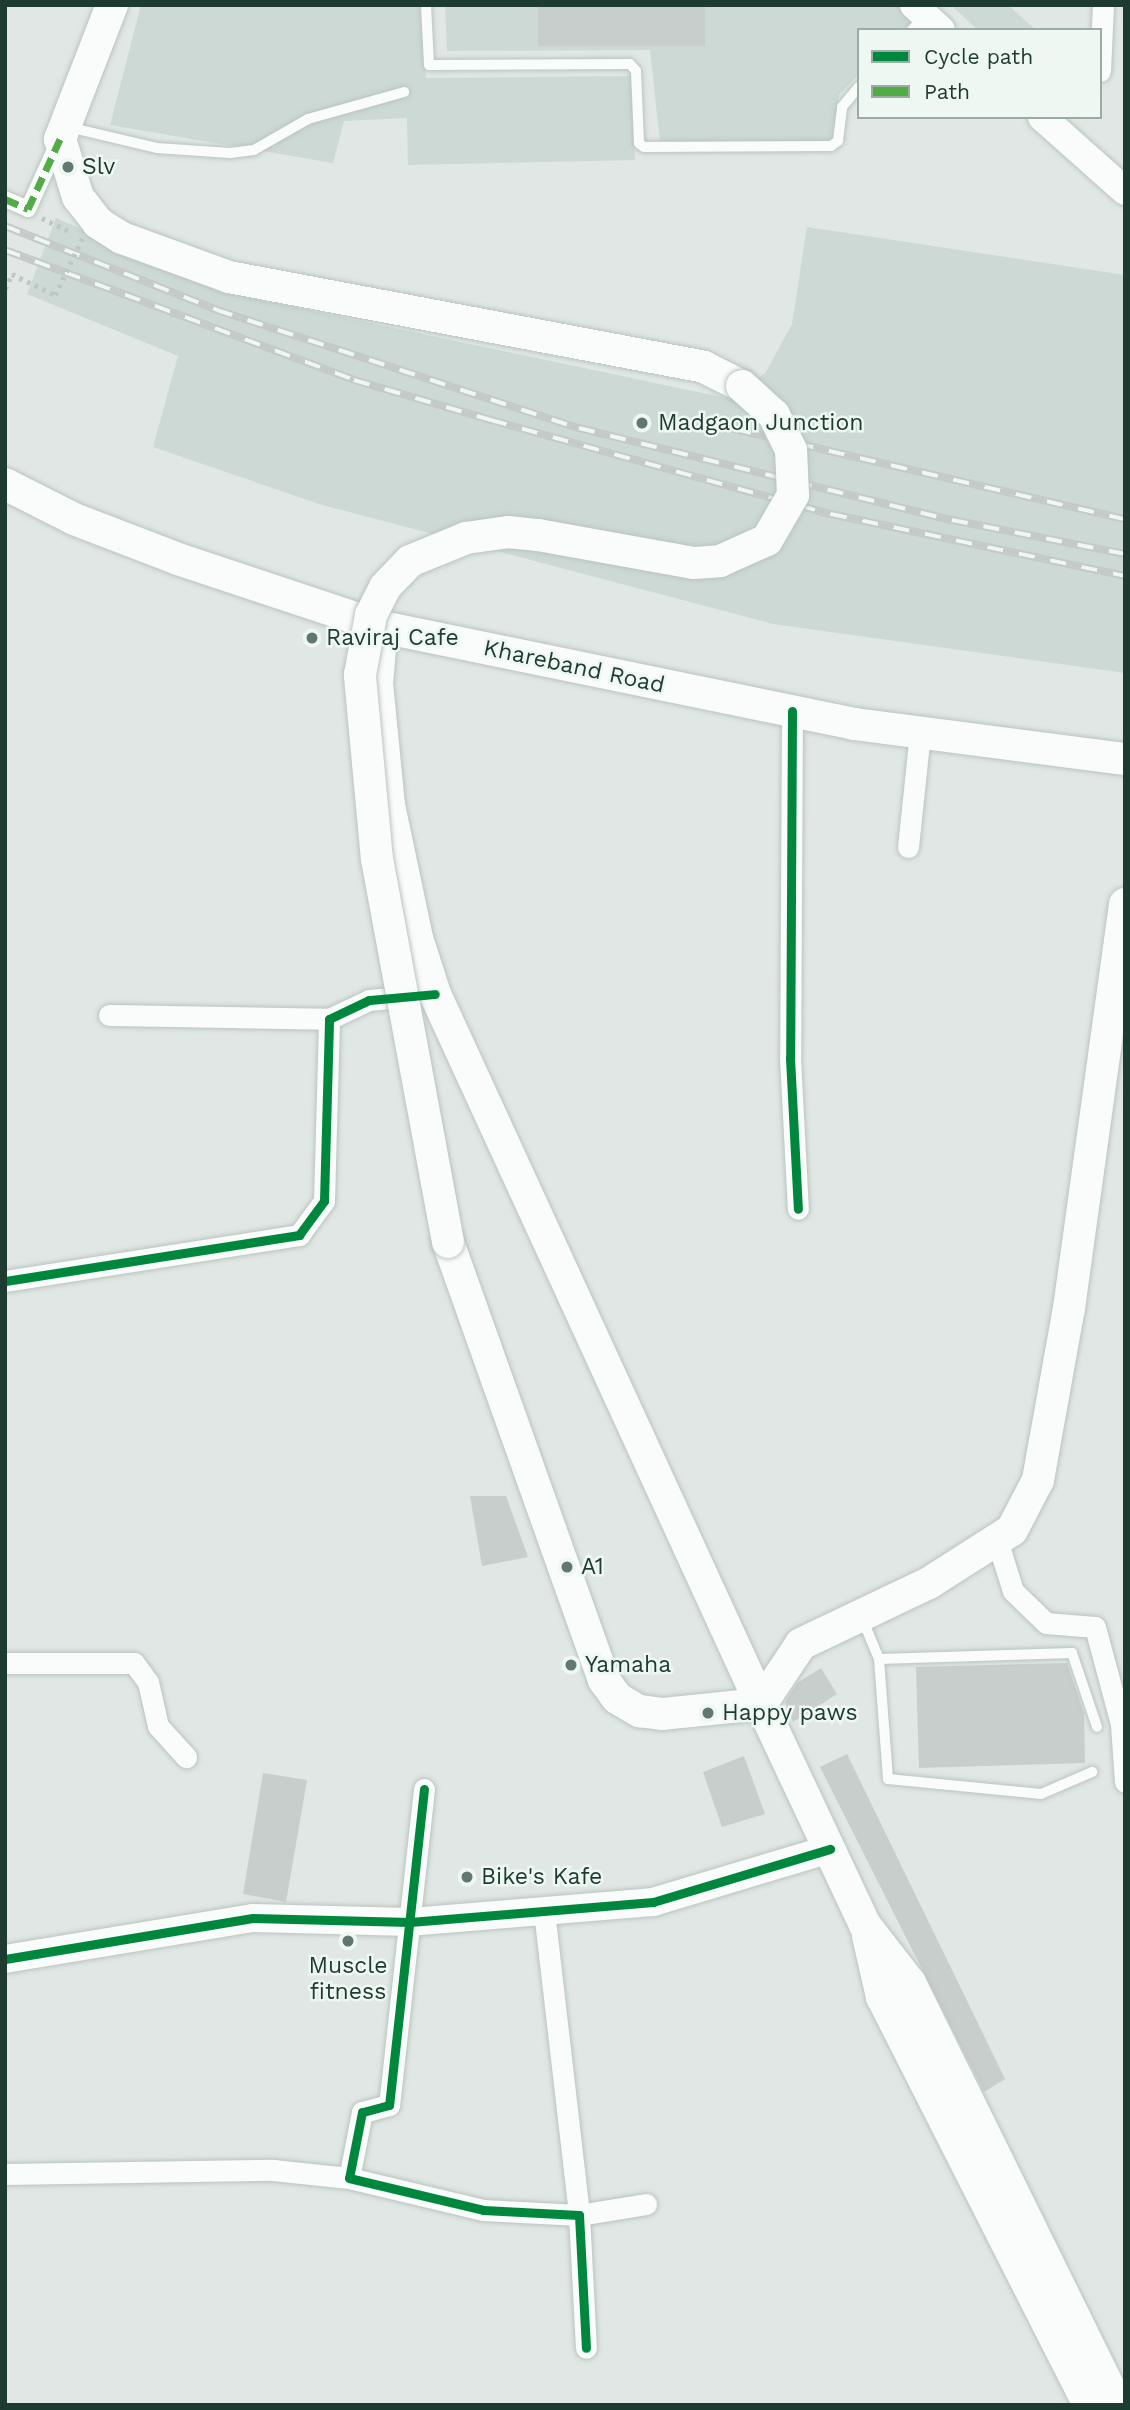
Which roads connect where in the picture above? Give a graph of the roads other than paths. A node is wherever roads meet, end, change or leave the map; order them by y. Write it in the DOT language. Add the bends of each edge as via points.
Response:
graph roads {
  1 [pos="112,5"];
  2 [pos="426,5"];
  3 [pos="1102,5"];
  4 [pos="1101,28"];
  5 [pos="857,89"];
  6 [pos="404,92"];
  7 [pos="1054,121"];
  8 [pos="61,132"];
  9 [pos="1125,191"];
  10 [pos="5,199"];
  11 [pos="5,484"];
  12 [pos="382,627"];
  13 [pos="792,711"];
  14 [pos="920,732"];
  15 [pos="1125,759"];
  16 [pos="908,847"];
  17 [pos="1125,904"];
  18 [pos="435,994"];
  19 [pos="109,1015"];
  20 [pos="329,1019"];
  21 [pos="798,1209"];
  22 [pos="5,1282"];
  23 [pos="997,1540"];
  24 [pos="861,1615"];
  25 [pos="878,1659"];
  26 [pos="5,1663"];
  27 [pos="761,1704"];
  28 [pos="1097,1727"];
  29 [pos="187,1757"];
  30 [pos="1092,1772"];
  31 [pos="1125,1782"];
  32 [pos="424,1789"];
  33 [pos="830,1849"];
  34 [pos="544,1911"];
  35 [pos="410,1922"];
  36 [pos="5,1959"];
  37 [pos="5,2174"];
  38 [pos="349,2178"];
  39 [pos="646,2204"];
  40 [pos="579,2215"];
  41 [pos="1066,2330"];
  42 [pos="586,2348"];
  43 [pos="1089,2405"];
  44 [pos="1118,2405"];
  1 -- 8 [label="main road"];
  2 -- 5 [label="lane" via="429,65 630,64 636,71 639,143 644,147 831,146 838,141 842,107"];
  3 -- 4 [label="street"];
  6 -- 8 [label="lane" via="308,119 254,150 230,153 157,148"];
  7 -- 9 [label="street"];
  8 -- 10 [label="street" via="28,209"];
  8 -- 27 [label="main road, bridge" via="78,197 98,223 122,238 229,277 704,368 765,403 791,450 793,495 781,523 750,551 694,564 508,532 466,538 410,561 385,587 371,615 360,675 377,860 448,1242 604,1680 617,1698 639,1711 662,1714"];
  11 -- 12 [label="main road, Khareband Road" via="74,519 165,554"];
  12 -- 13 [label="main road, Khareband Road"];
  12 -- 18 [label="main road" via="377,683 389,805 417,939"];
  13 -- 14 [label="main road, Khareband Road"];
  13 -- 21 [label="street" via="790,1058"];
  14 -- 15 [label="main road, Khareband Road"];
  14 -- 16 [label="street"];
  17 -- 23 [label="main road" via="1069,1308 1038,1480 1012,1530"];
  18 -- 20 [label="street" via="369,1000"];
  18 -- 27 [label="main road"];
  19 -- 20 [label="street"];
  20 -- 22 [label="street" via="324,1201 299,1235"];
  23 -- 24 [label="main road" via="929,1583"];
  23 -- 31 [label="street" via="1013,1591 1046,1623 1095,1627 1121,1724"];
  24 -- 25 [label="lane"];
  24 -- 27 [label="main road" via="801,1644"];
  25 -- 28 [label="lane" via="1072,1653"];
  25 -- 30 [label="lane" via="888,1779 1041,1794"];
  26 -- 29 [label="street" via="134,1663 148,1682 158,1726"];
  27 -- 33 [label="main road"];
  32 -- 35 [label="street"];
  33 -- 34 [label="street" via="653,1902"];
  33 -- 41 [label="main road" via="865,1924 882,1997"];
  34 -- 35 [label="street"];
  34 -- 40 [label="street"];
  35 -- 36 [label="street" via="253,1918"];
  35 -- 38 [label="street" via="389,2105 362,2112"];
  37 -- 38 [label="street" via="273,2170"];
  38 -- 40 [label="street" via="482,2210"];
  39 -- 40 [label="street"];
  40 -- 42 [label="street"];
  41 -- 43 [label="main road"];
  41 -- 44 [label="main road"];
}
